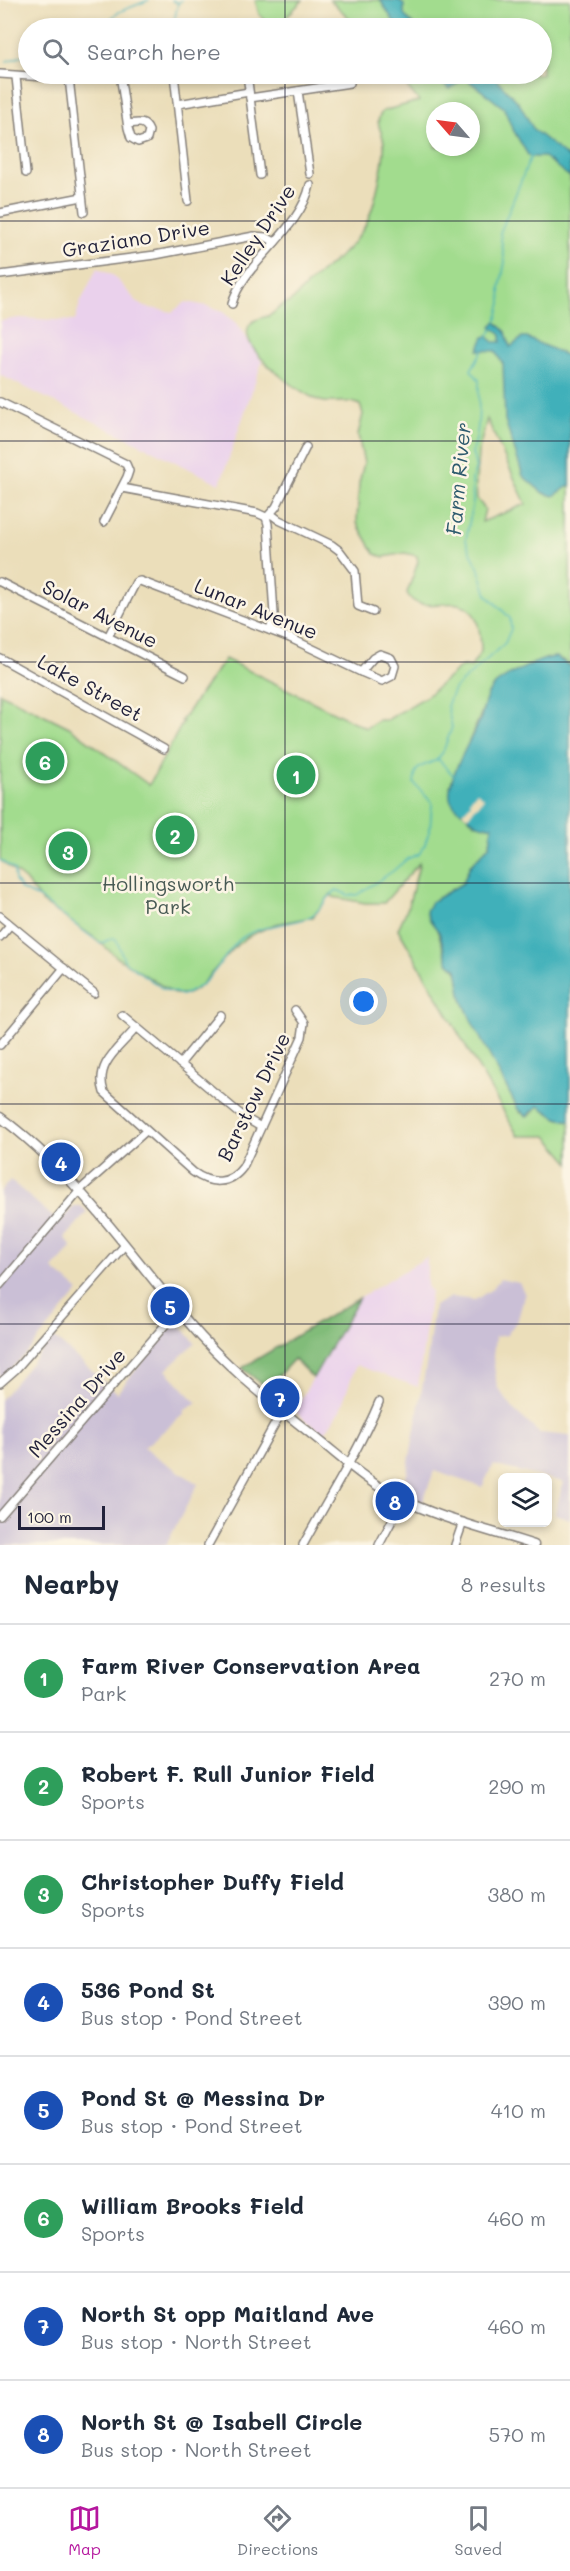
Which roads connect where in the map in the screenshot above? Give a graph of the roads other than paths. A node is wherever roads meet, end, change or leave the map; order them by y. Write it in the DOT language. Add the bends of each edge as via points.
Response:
graph roads {
  1 [pos="0,74"];
  2 [pos="16,77"];
  3 [pos="70,84"];
  4 [pos="122,84"];
  5 [pos="175,84"];
  6 [pos="248,84"];
  7 [pos="344,84"];
  8 [pos="298,91"];
  9 [pos="250,95"];
  10 [pos="178,104"];
  11 [pos="128,124"];
  12 [pos="26,173"];
  13 [pos="310,174"];
  14 [pos="260,175"];
  15 [pos="310,185"];
  16 [pos="82,197"];
  17 [pos="188,201"];
  18 [pos="84,212"];
  19 [pos="0,213"];
  20 [pos="275,242"];
  21 [pos="0,275"];
  22 [pos="232,304"];
  23 [pos="0,402"];
  24 [pos="306,447"];
  25 [pos="122,488"];
  26 [pos="268,516"];
  27 [pos="104,522"];
  28 [pos="0,582"];
  29 [pos="373,612"];
  30 [pos="270,630"];
  31 [pos="108,637"];
  32 [pos="0,658"];
  33 [pos="361,672"];
  34 [pos="185,676"];
  35 [pos="164,749"];
  36 [pos="0,916"];
  37 [pos="10,925"];
  38 [pos="0,937"];
  39 [pos="64,968"];
  40 [pos="94,993"];
  41 [pos="295,1010"];
  42 [pos="220,1015"];
  43 [pos="122,1016"];
  44 [pos="136,1028"];
  45 [pos="0,1045"];
  46 [pos="180,1064"];
  47 [pos="0,1117"];
  48 [pos="261,1127"];
  49 [pos="146,1131"];
  50 [pos="79,1191"];
  51 [pos="124,1246"];
  52 [pos="0,1285"];
  53 [pos="178,1310"];
  54 [pos="0,1383"];
  55 [pos="379,1402"];
  56 [pos="282,1411"];
  57 [pos="348,1463"];
  58 [pos="403,1500"];
  59 [pos="0,1516"];
  60 [pos="463,1522"];
  61 [pos="522,1543"];
  62 [pos="208,1545"];
  63 [pos="303,1545"];
  64 [pos="379,1545"];
  65 [pos="455,1545"];
  66 [pos="534,1545"];
  1 -- 2 [label="street"];
  2 -- 12 [label="street"];
  3 -- 16 [label="street"];
  4 -- 11 [label="street"];
  5 -- 10 [label="street"];
  6 -- 9 [label="street"];
  7 -- 8 [label="street"];
  8 -- 9 [label="street"];
  8 -- 13 [label="street"];
  9 -- 10 [label="street"];
  9 -- 14 [label="street"];
  10 -- 17 [label="street"];
  15 -- 20 [label="street, Kelley Drive" via="303,206"];
  16 -- 18 [label="street"];
  16 -- 19 [label="street"];
  20 -- 21 [label="street, Graziano Drive" via="254,236 164,254"];
  20 -- 22 [label="street, Kelley Drive" via="239,287"];
  23 -- 25 [label="street" via="124,463 128,469"];
  24 -- 26 [label="street"];
  25 -- 26 [label="street"];
  25 -- 27 [label="street"];
  26 -- 29 [label="street" via="333,544 355,572 358,606"];
  26 -- 30 [label="street" via="274,614"];
  28 -- 31 [label="street, Solar Avenue"];
  30 -- 31 [label="street, Lunar Avenue" via="138,580"];
  30 -- 33 [label="street, Lunar Avenue"];
  31 -- 34 [label="street, Solar Avenue"];
  32 -- 35 [label="street, Lake Street"];
  33 -- 33 [label="street, Lunar Avenue" via="378,655 389,656 394,664 393,674 385,680"];
  36 -- 37 [label="street"];
  37 -- 38 [label="street"];
  37 -- 39 [label="street"];
  39 -- 40 [label="street"];
  39 -- 45 [label="street"];
  41 -- 48 [label="street, Barstow Drive" via="304,1023 304,1034"];
  42 -- 46 [label="street"];
  43 -- 44 [label="street"];
  44 -- 46 [label="street"];
  44 -- 49 [label="street, Barstow Drive" via="107,1061 102,1085 109,1098"];
  46 -- 48 [label="street"];
  47 -- 50 [label="main road" via="44,1152"];
  48 -- 49 [label="street, Barstow Drive" via="240,1171 217,1182 197,1174"];
  49 -- 50 [label="street"];
  50 -- 51 [label="main road"];
  50 -- 52 [label="street"];
  51 -- 53 [label="main road"];
  51 -- 54 [label="street"];
  53 -- 56 [label="main road" via="236,1372"];
  53 -- 59 [label="street, Messina Drive"];
  55 -- 57 [label="street"];
  56 -- 57 [label="main road"];
  56 -- 62 [label="street"];
  57 -- 58 [label="main road"];
  57 -- 63 [label="street"];
  58 -- 60 [label="main road"];
  58 -- 64 [label="street"];
  60 -- 61 [label="main road"];
  60 -- 65 [label="street"];
  61 -- 66 [label="main road"];
}
